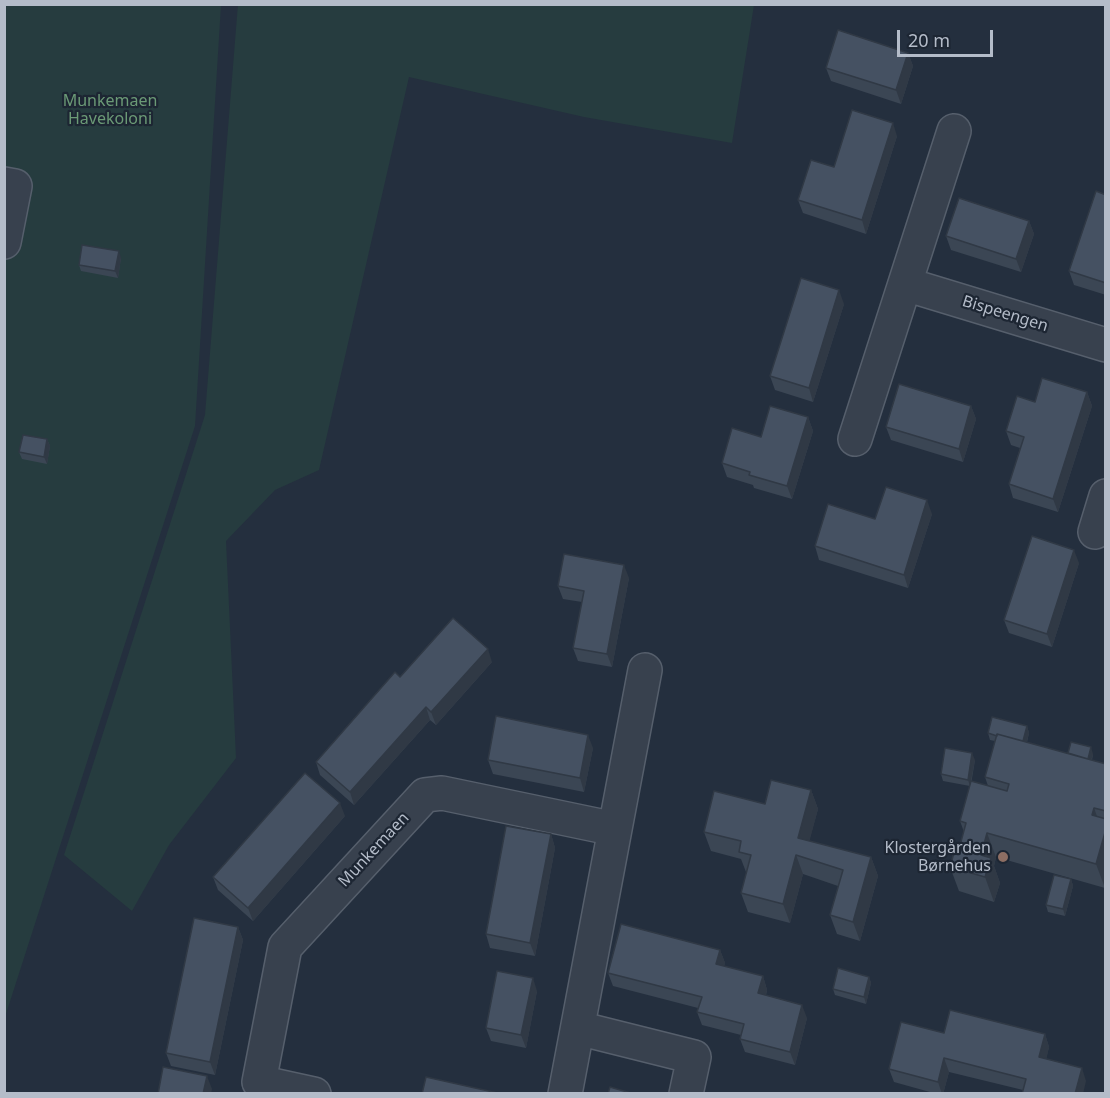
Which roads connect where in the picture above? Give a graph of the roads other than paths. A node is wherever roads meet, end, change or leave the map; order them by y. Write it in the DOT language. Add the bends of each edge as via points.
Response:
graph roads {
  1 [pos="954,131"];
  2 [pos="4,184"];
  3 [pos="4,242"];
  4 [pos="905,284"];
  5 [pos="1106,345"];
  6 [pos="855,439"];
  7 [pos="1106,496"];
  8 [pos="1095,532"];
  9 [pos="645,670"];
  10 [pos="615,829"];
  11 [pos="578,1028"];
  12 [pos="258,1088"];
  13 [pos="314,1094"];
  14 [pos="565,1094"];
  15 [pos="686,1094"];
  1 -- 4 [label="street"];
  2 -- 3 [label="street" via="15,186"];
  4 -- 5 [label="street, Bispeengen"];
  4 -- 6 [label="street"];
  7 -- 8 [label="street"];
  9 -- 10 [label="street"];
  10 -- 11 [label="street"];
  10 -- 12 [label="street, Munkemaen" via="442,794 425,795 285,947"];
  11 -- 14 [label="street"];
  11 -- 15 [label="street" via="694,1057"];
  12 -- 13 [label="street, Munkemaen"];
}
